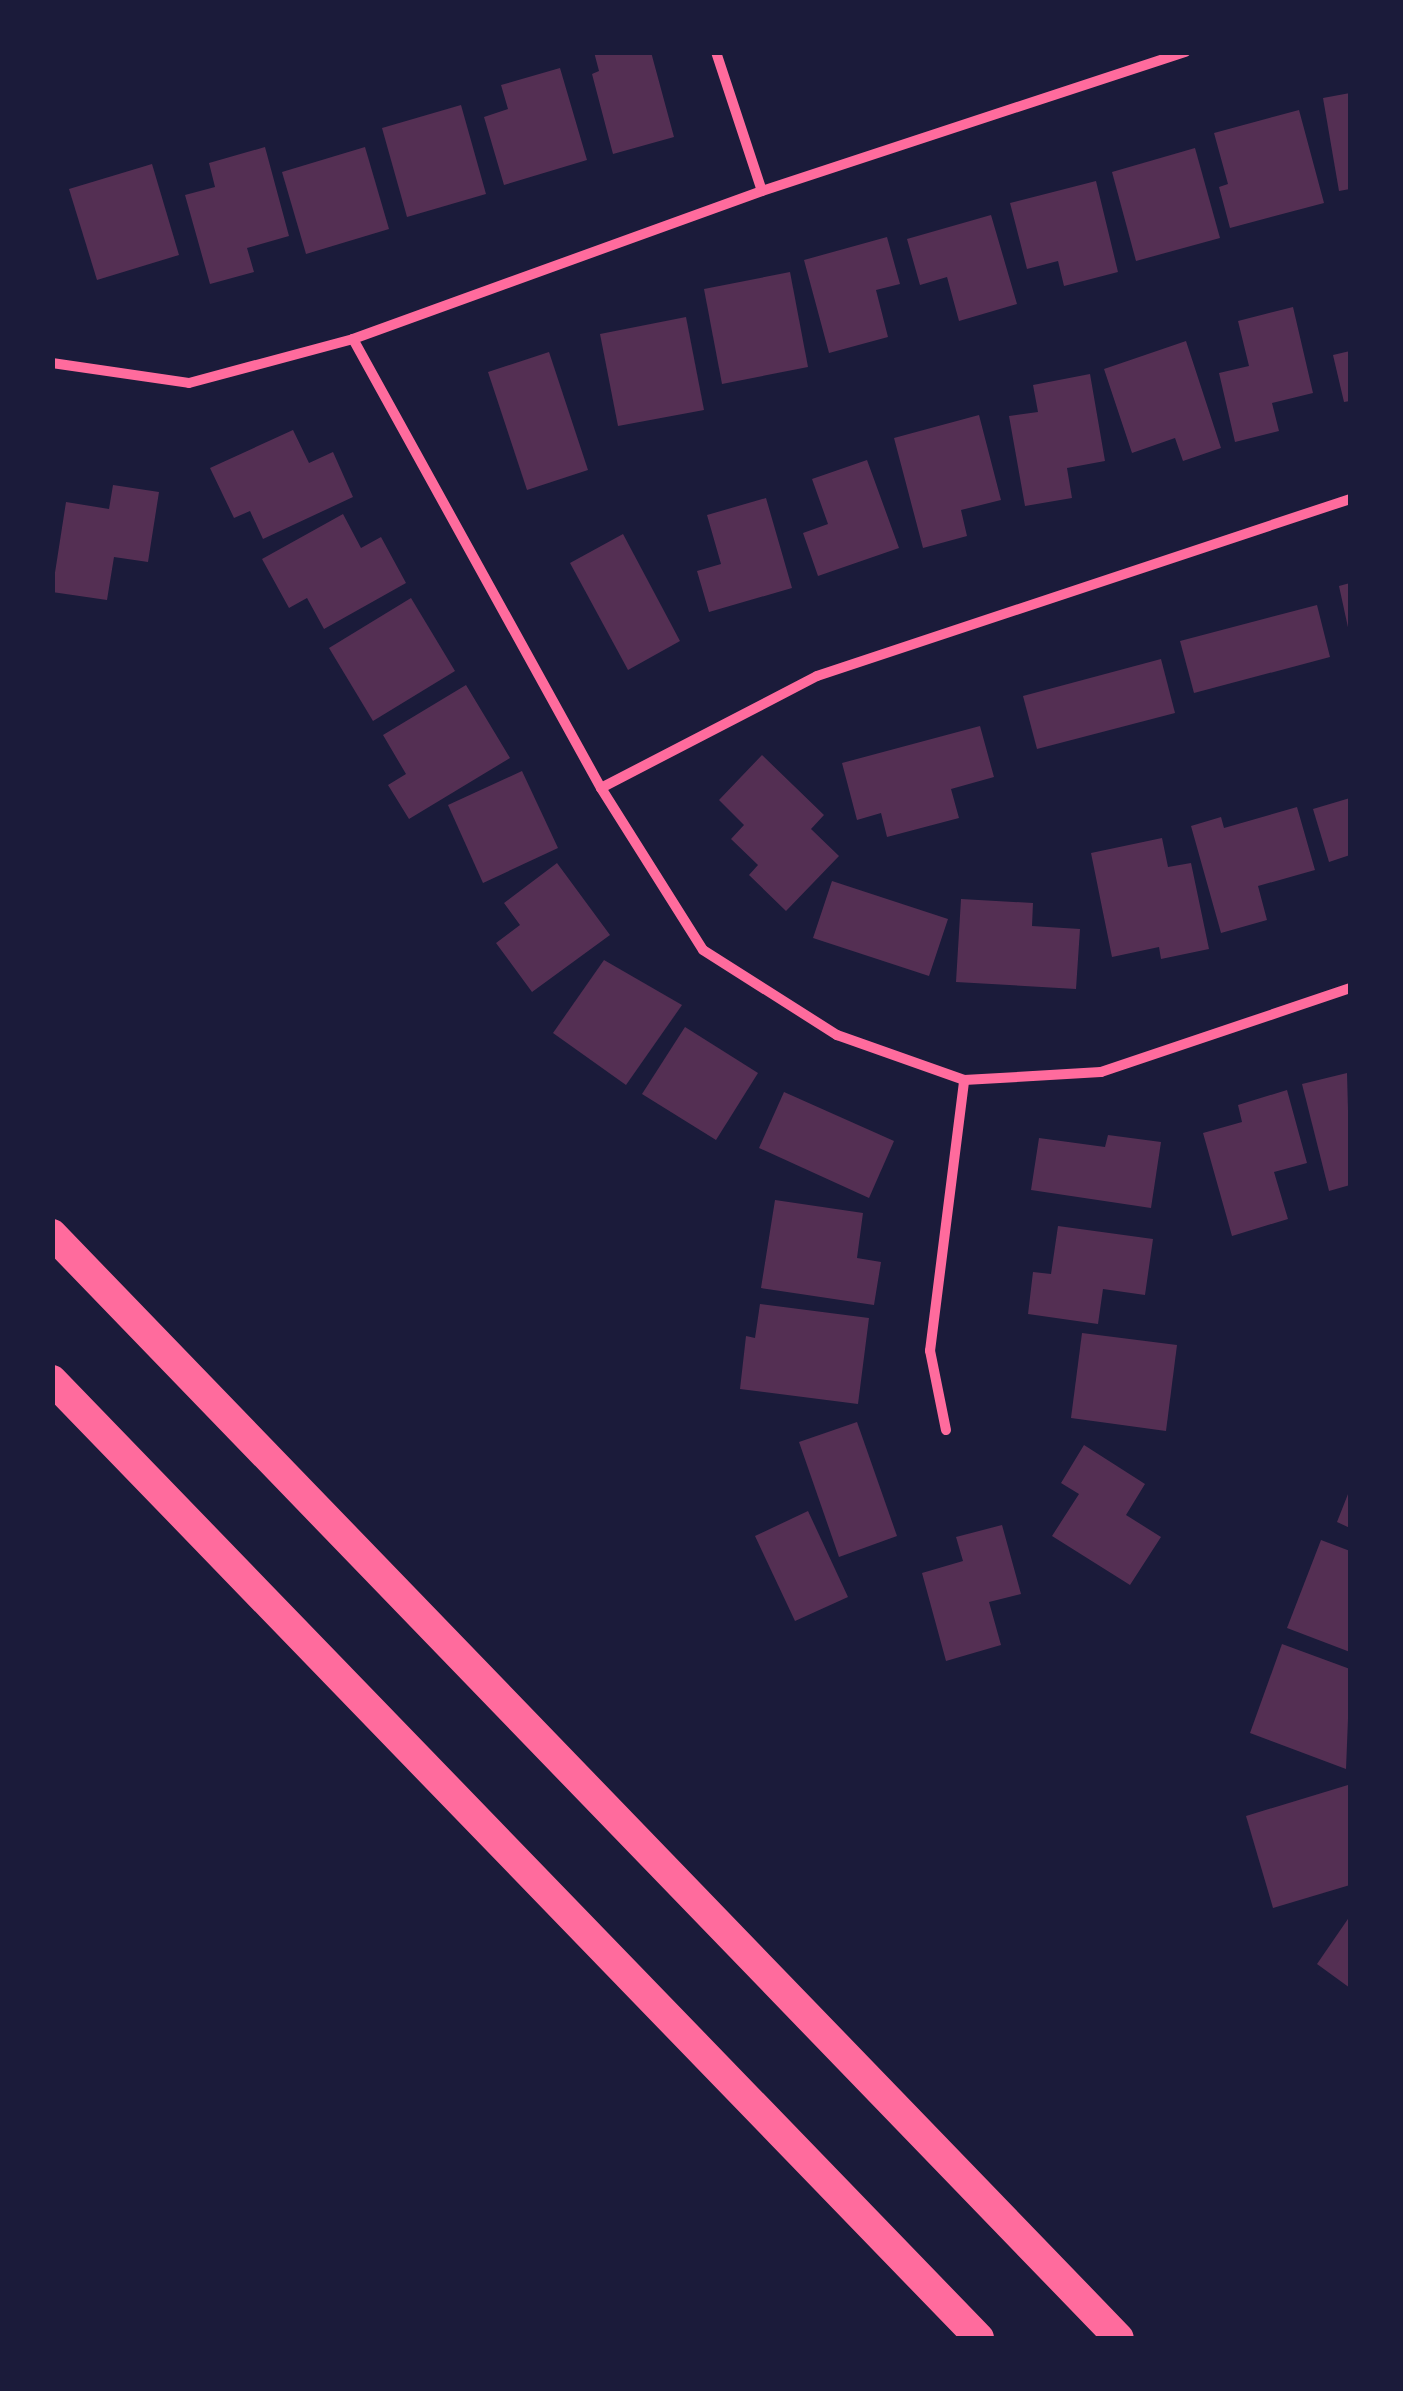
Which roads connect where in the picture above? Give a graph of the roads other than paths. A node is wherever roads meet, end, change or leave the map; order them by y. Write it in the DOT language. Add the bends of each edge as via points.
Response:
graph roads {
  1 [pos="716,52"];
  2 [pos="1186,52"];
  3 [pos="762,191"];
  4 [pos="353,339"];
  5 [pos="52,363"];
  6 [pos="1350,499"];
  7 [pos="602,788"];
  8 [pos="1350,988"];
  9 [pos="964,1080"];
  10 [pos="52,1234"];
  11 [pos="52,1380"];
  12 [pos="946,1430"];
  13 [pos="979,2338"];
  14 [pos="1119,2338"];
  1 -- 3 [label="street"];
  2 -- 3 [label="street"];
  3 -- 4 [label="street"];
  4 -- 5 [label="street" via="189,383"];
  4 -- 7 [label="street"];
  6 -- 7 [label="street" via="817,676"];
  7 -- 9 [label="street" via="703,950 838,1035"];
  8 -- 9 [label="street" via="1101,1072"];
  9 -- 12 [label="street" via="930,1351"];
  10 -- 14 [label="highway"];
  11 -- 13 [label="highway"];
}
